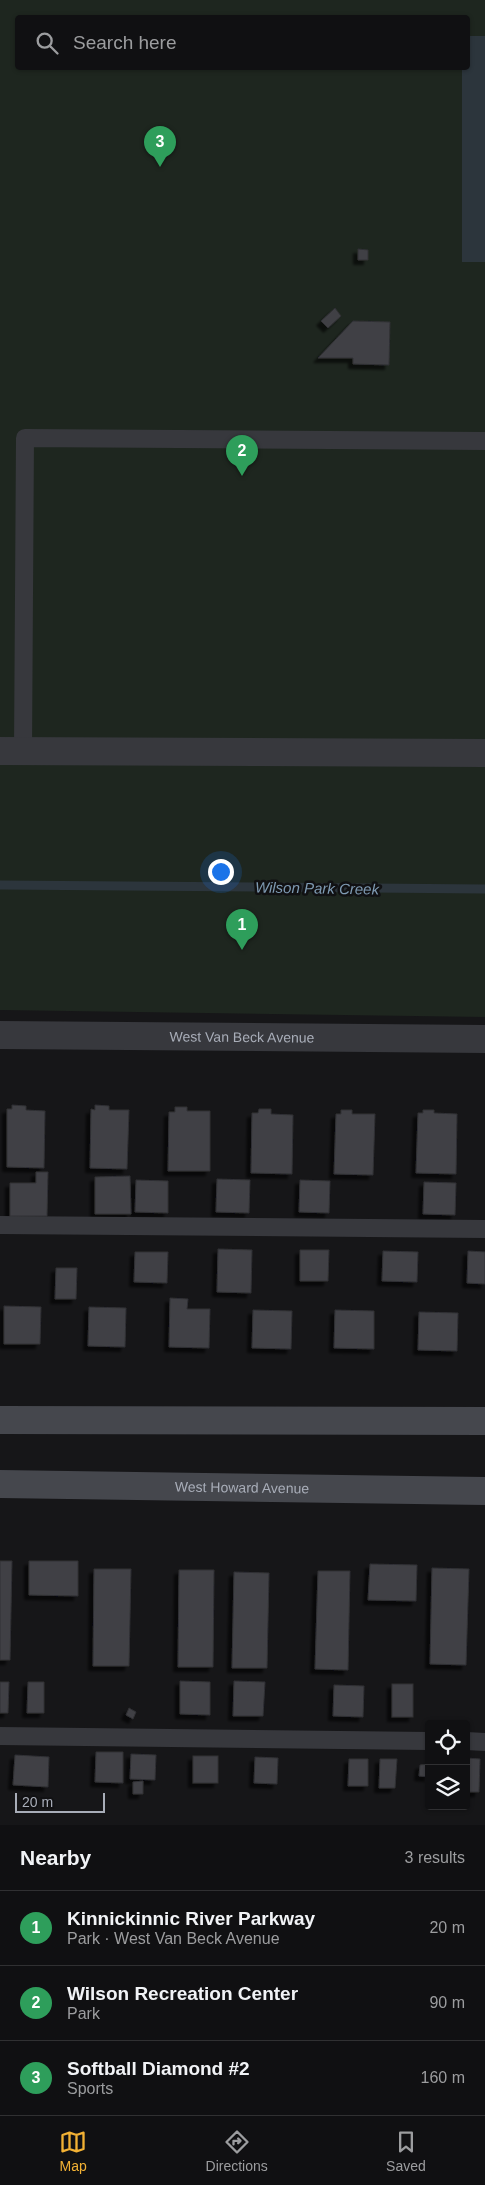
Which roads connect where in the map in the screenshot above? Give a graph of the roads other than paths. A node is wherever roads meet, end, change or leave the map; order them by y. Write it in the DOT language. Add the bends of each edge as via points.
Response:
graph roads {
  1 [pos="485,441"];
  2 [pos="12,752"];
  3 [pos="485,753"];
  4 [pos="0,1035"];
  5 [pos="485,1039"];
  6 [pos="0,1225"];
  7 [pos="485,1229"];
  8 [pos="0,1420"];
  9 [pos="485,1421"];
  10 [pos="0,1484"];
  11 [pos="485,1491"];
  12 [pos="0,1736"];
  13 [pos="425,1741"];
  14 [pos="470,1741"];
  15 [pos="485,1742"];
  1 -- 2 [label="lane" via="25,438"];
  2 -- 3 [label="street"];
  4 -- 5 [label="street, West Van Beck Avenue"];
  6 -- 7 [label="lane"];
  8 -- 9 [label="main road"];
  10 -- 11 [label="main road, West Howard Avenue"];
  12 -- 13 [label="lane"];
  14 -- 15 [label="lane"];
}
